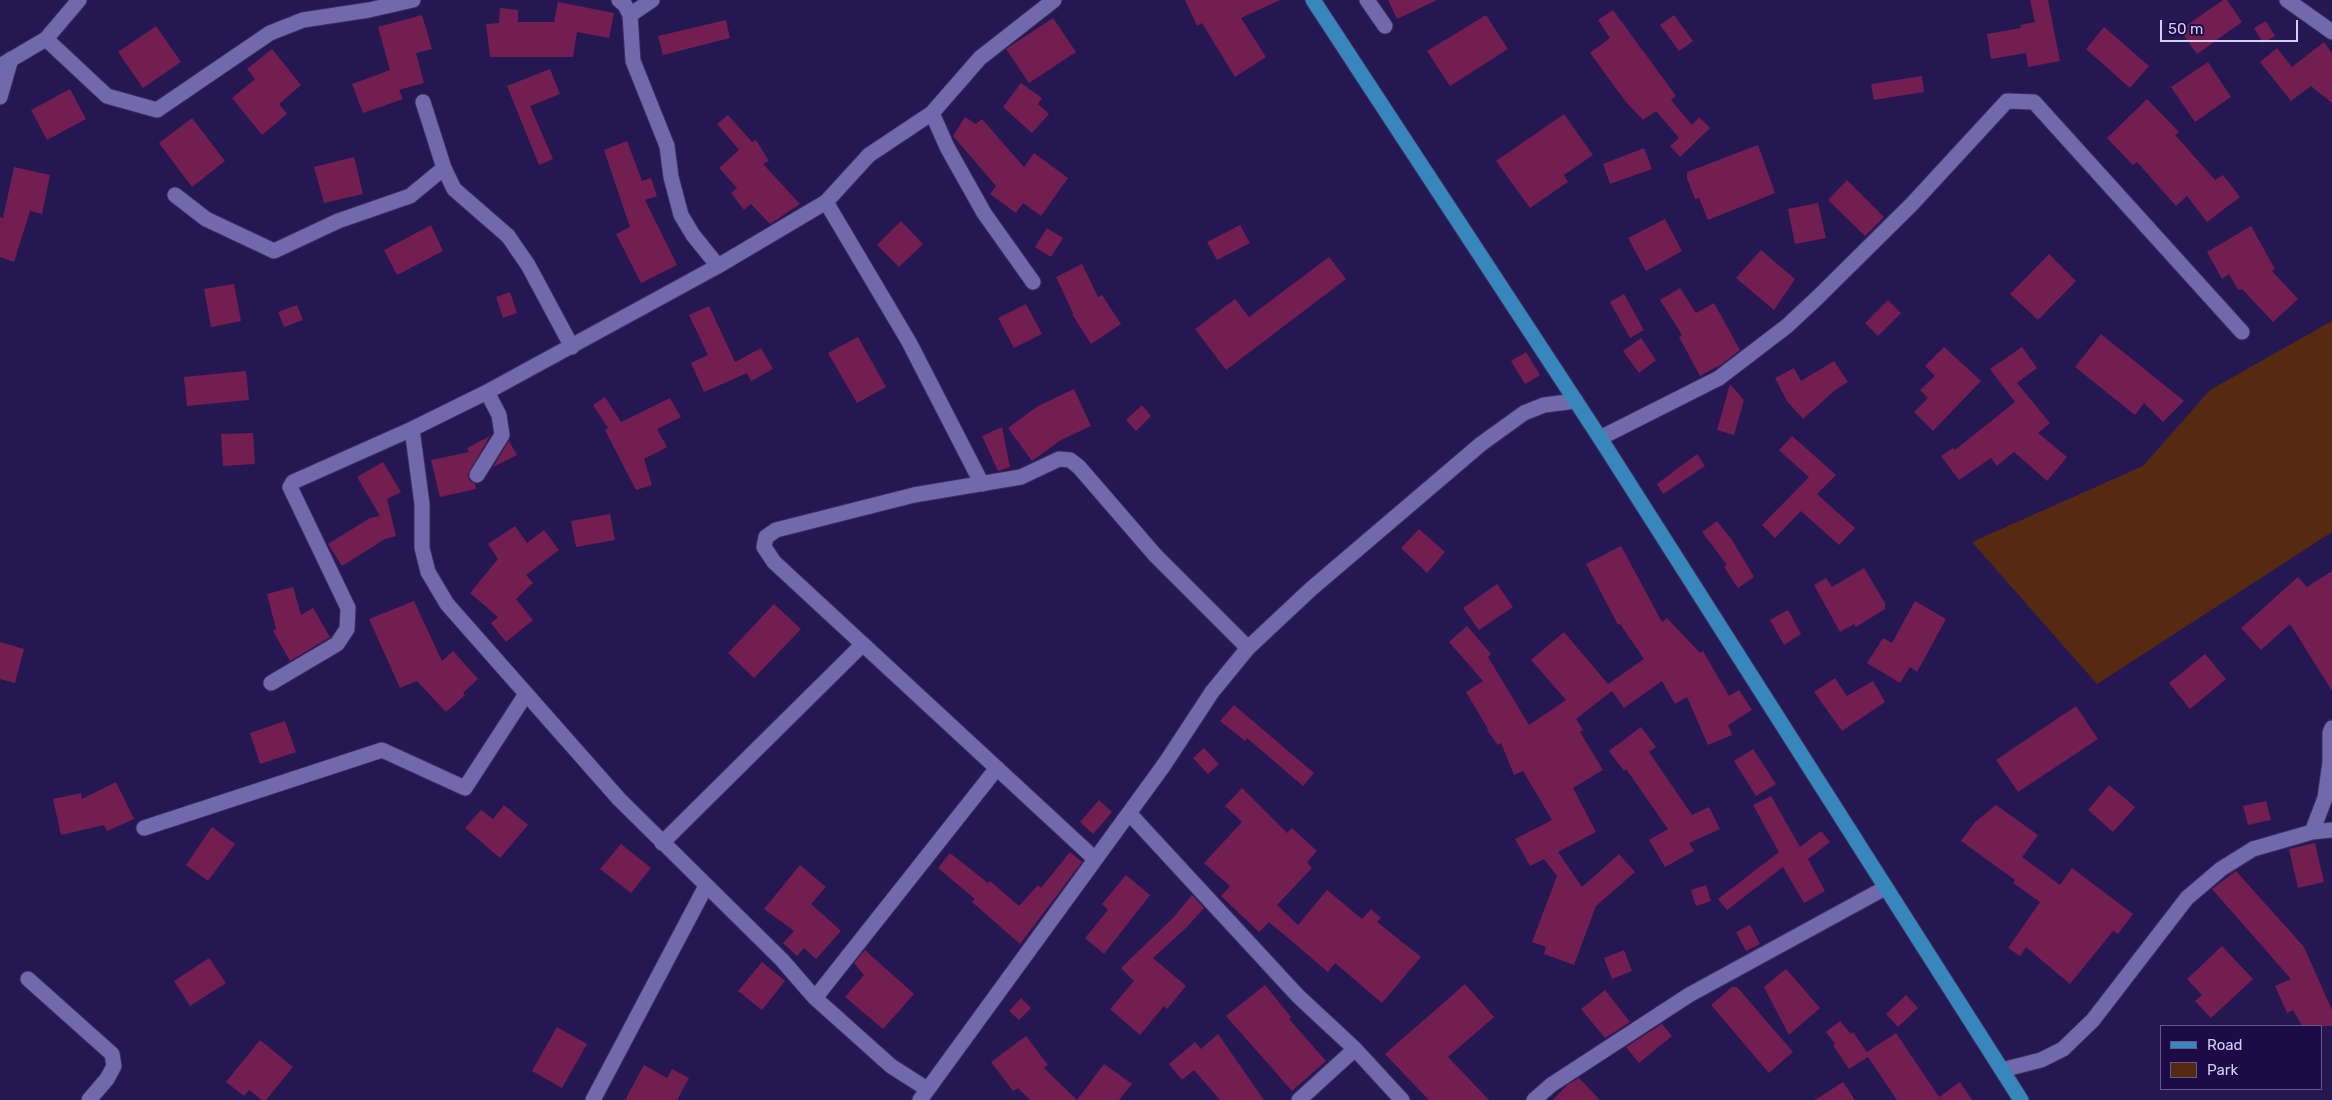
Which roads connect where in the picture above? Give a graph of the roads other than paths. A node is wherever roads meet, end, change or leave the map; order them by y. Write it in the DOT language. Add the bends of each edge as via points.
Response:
graph roads {
  1 [pos="78,0"];
  2 [pos="413,0"];
  3 [pos="652,0"];
  4 [pos="1054,0"];
  5 [pos="1312,0"];
  6 [pos="1367,0"];
  7 [pos="2295,2"];
  8 [pos="625,5"];
  9 [pos="1385,26"];
  10 [pos="2332,32"];
  11 [pos="46,39"];
  12 [pos="6,63"];
  13 [pos="0,97"];
  14 [pos="423,102"];
  15 [pos="932,114"];
  16 [pos="444,168"];
  17 [pos="175,195"];
  18 [pos="826,202"];
  19 [pos="718,266"];
  20 [pos="1033,282"];
  21 [pos="2242,332"];
  22 [pos="572,347"];
  23 [pos="487,392"];
  24 [pos="1576,401"];
  25 [pos="412,429"];
  26 [pos="1600,438"];
  27 [pos="477,475"];
  28 [pos="982,484"];
  29 [pos="863,644"];
  30 [pos="1248,648"];
  31 [pos="271,683"];
  32 [pos="526,694"];
  33 [pos="2332,728"];
  34 [pos="997,768"];
  35 [pos="1129,813"];
  36 [pos="144,828"];
  37 [pos="2332,830"];
  38 [pos="2312,832"];
  39 [pos="662,843"];
  40 [pos="1095,859"];
  41 [pos="706,886"];
  42 [pos="1885,888"];
  43 [pos="28,979"];
  44 [pos="815,998"];
  45 [pos="1355,1049"];
  46 [pos="2002,1070"];
  47 [pos="923,1094"];
  48 [pos="90,1100"];
  49 [pos="593,1100"];
  50 [pos="1299,1100"];
  51 [pos="1402,1100"];
  52 [pos="1534,1100"];
  53 [pos="2021,1100"];
  1 -- 11 [label="street"];
  2 -- 11 [label="street" via="304,20 270,33 158,110 108,96"];
  3 -- 8 [label="street"];
  4 -- 15 [label="street" via="980,58"];
  5 -- 24 [label="main road"];
  6 -- 9 [label="street"];
  7 -- 10 [label="street"];
  8 -- 19 [label="street" via="633,62 666,146 681,215"];
  11 -- 12 [label="street"];
  12 -- 13 [label="street"];
  14 -- 16 [label="street"];
  15 -- 18 [label="street" via="870,155"];
  15 -- 20 [label="street" via="984,213"];
  16 -- 17 [label="street" via="410,196 338,221 274,252 206,219"];
  16 -- 22 [label="street" via="454,189 508,236 528,265"];
  18 -- 19 [label="street"];
  18 -- 28 [label="street" via="909,342"];
  19 -- 22 [label="street"];
  21 -- 26 [label="street" via="2034,102 2007,101 1912,204 1787,326 1719,378"];
  22 -- 23 [label="street"];
  23 -- 25 [label="street"];
  23 -- 27 [label="street" via="499,415 502,435"];
  24 -- 26 [label="main road"];
  24 -- 30 [label="street" via="1544,405 1524,413 1480,444 1311,589"];
  25 -- 31 [label="street" via="293,482 290,487 348,608 347,629 337,644"];
  25 -- 32 [label="street" via="422,504 422,548 428,572 447,604"];
  26 -- 42 [label="main road"];
  28 -- 29 [label="street" via="914,495 776,530 766,537 764,547 774,562"];
  28 -- 30 [label="street" via="1021,477 1059,459 1070,460 1155,555"];
  29 -- 34 [label="street"];
  29 -- 39 [label="street"];
  30 -- 35 [label="street" via="1212,692"];
  32 -- 36 [label="street" via="465,788 382,750"];
  32 -- 39 [label="street"];
  33 -- 38 [label="street" via="2325,798"];
  34 -- 40 [label="street"];
  34 -- 44 [label="street"];
  35 -- 40 [label="street"];
  35 -- 45 [label="street" via="1298,996"];
  37 -- 38 [label="street"];
  38 -- 46 [label="street" via="2253,848 2220,869 2187,898 2093,1020 2063,1049 2041,1060"];
  39 -- 41 [label="street"];
  40 -- 47 [label="street"];
  41 -- 44 [label="street" via="782,960"];
  41 -- 49 [label="street"];
  42 -- 46 [label="main road"];
  42 -- 52 [label="street" via="1689,995 1551,1085"];
  43 -- 48 [label="street" via="112,1054 114,1066"];
  44 -- 47 [label="street"];
  45 -- 50 [label="street"];
  45 -- 51 [label="street"];
  46 -- 53 [label="main road"];
}
